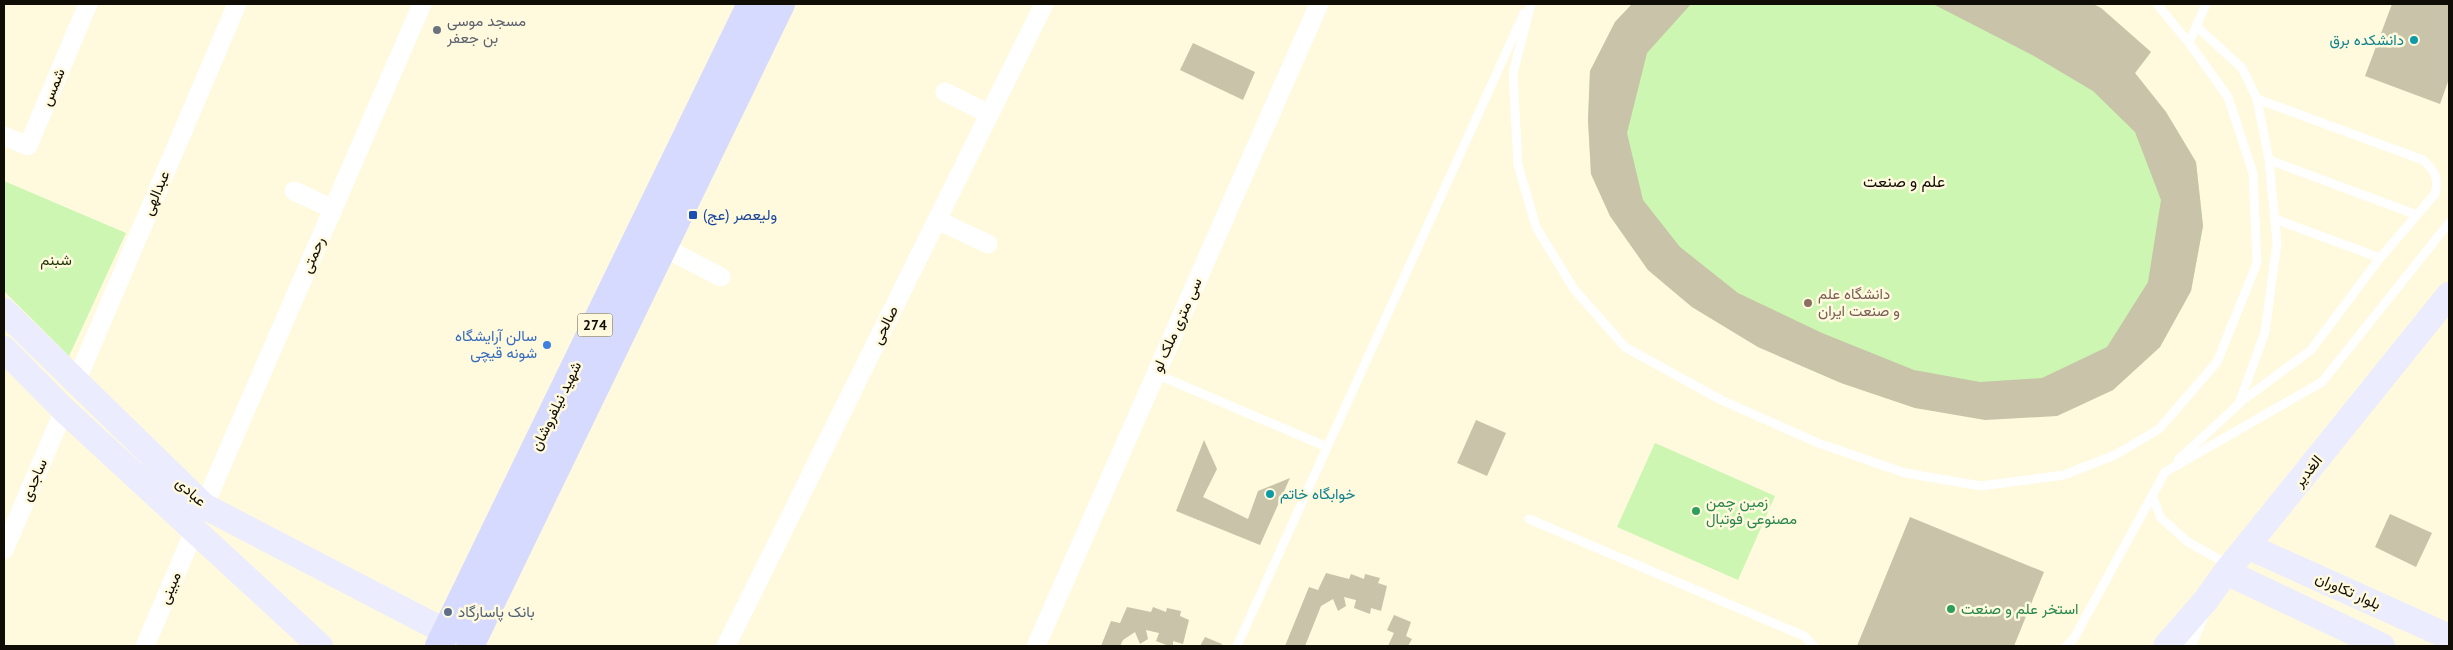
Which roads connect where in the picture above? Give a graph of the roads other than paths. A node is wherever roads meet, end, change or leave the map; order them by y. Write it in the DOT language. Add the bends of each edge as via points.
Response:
graph roads {
  1 [pos="88,4"];
  2 [pos="422,4"];
  3 [pos="751,4"];
  4 [pos="781,4"];
  5 [pos="1044,4"];
  6 [pos="1319,4"];
  7 [pos="1529,4"];
  8 [pos="2157,4"];
  9 [pos="2206,4"];
  10 [pos="230,6"];
  11 [pos="2196,26"];
  12 [pos="2190,43"];
  13 [pos="945,92"];
  14 [pos="2257,99"];
  15 [pos="989,114"];
  16 [pos="4,136"];
  17 [pos="2269,160"];
  18 [pos="294,190"];
  19 [pos="333,209"];
  20 [pos="2417,215"];
  21 [pos="2275,219"];
  22 [pos="937,220"];
  23 [pos="2449,223"];
  24 [pos="988,244"];
  25 [pos="663,247"];
  26 [pos="2380,258"];
  27 [pos="721,277"];
  28 [pos="2449,295"];
  29 [pos="4,311"];
  30 [pos="4,349"];
  31 [pos="1156,374"];
  32 [pos="76,382"];
  33 [pos="2239,404"];
  34 [pos="64,410"];
  35 [pos="1327,447"];
  36 [pos="2165,472"];
  37 [pos="2152,496"];
  38 [pos="200,518"];
  39 [pos="1530,519"];
  40 [pos="2247,546"];
  41 [pos="4,550"];
  42 [pos="2228,569"];
  43 [pos="2206,600"];
  44 [pos="2449,637"];
  45 [pos="442,639"];
  46 [pos="473,645"];
  47 [pos="144,646"];
  48 [pos="320,646"];
  49 [pos="726,646"];
  50 [pos="1036,646"];
  51 [pos="1237,646"];
  52 [pos="1814,646"];
  53 [pos="2066,646"];
  54 [pos="2166,646"];
  55 [pos="2186,646"];
  56 [pos="2382,646"];
  1 -- 16 [label="street, شمس" via="28,146"];
  2 -- 19 [label="street, رحمتی"];
  3 -- 45 [label="main road, شهید نیلفروشان / 274"];
  4 -- 25 [label="main road, شهید نیلفروشان / 274"];
  5 -- 15 [label="street, صالحی"];
  6 -- 31 [label="street, سی متری ملک لو"];
  7 -- 12 [label="lane" via="1513,74 1518,165 1536,228 1574,289 1625,347 1722,400 1818,443 1905,473 1980,486 2064,474 2115,455 2160,429 2217,362 2257,263 2253,173 2228,97"];
  7 -- 35 [label="lane"];
  8 -- 12 [label="lane"];
  9 -- 11 [label="lane"];
  10 -- 32 [label="street, عبدالهی"];
  11 -- 12 [label="lane"];
  11 -- 14 [label="lane" via="2242,68"];
  13 -- 15 [label="street"];
  14 -- 17 [label="lane"];
  14 -- 20 [label="lane" via="2423,160 2434,170 2438,183 2435,194"];
  15 -- 22 [label="street, صالحی"];
  17 -- 20 [label="lane"];
  17 -- 21 [label="lane"];
  18 -- 19 [label="street"];
  19 -- 38 [label="street, رحمتی"];
  20 -- 26 [label="lane"];
  21 -- 26 [label="lane"];
  21 -- 33 [label="lane" via="2277,243 2265,332"];
  22 -- 24 [label="street"];
  22 -- 49 [label="street, صالحی"];
  23 -- 36 [label="lane" via="2322,382"];
  25 -- 27 [label="street"];
  25 -- 46 [label="main road, شهید نیلفروشان / 274"];
  26 -- 33 [label="lane" via="2311,350"];
  28 -- 40 [label="main road, الغدیر"];
  29 -- 32 [label="main road, عبادی"];
  30 -- 34 [label="main road, عبادی"];
  31 -- 35 [label="lane"];
  31 -- 50 [label="street, سی متری ملک لو"];
  32 -- 38 [label="main road, عبادی"];
  33 -- 36 [label="lane"];
  34 -- 38 [label="main road, عبادی"];
  34 -- 41 [label="street, ساجدی"];
  35 -- 51 [label="lane"];
  36 -- 37 [label="lane"];
  37 -- 42 [label="lane" via="2161,518"];
  37 -- 53 [label="lane" via="2073,640"];
  38 -- 45 [label="main road, عبادی"];
  38 -- 47 [label="street, مبینی"];
  38 -- 48 [label="main road, عبادی"];
  39 -- 52 [label="lane" via="1804,636"];
  40 -- 42 [label="main road, الغدیر"];
  40 -- 44 [label="main road, بلوار تکاوران"];
  42 -- 43 [label="main road, الغدیر"];
  42 -- 56 [label="main road"];
  43 -- 54 [label="main road, الغدیر"];
  43 -- 55 [label="street"];
  45 -- 46 [label="main road"];
}
